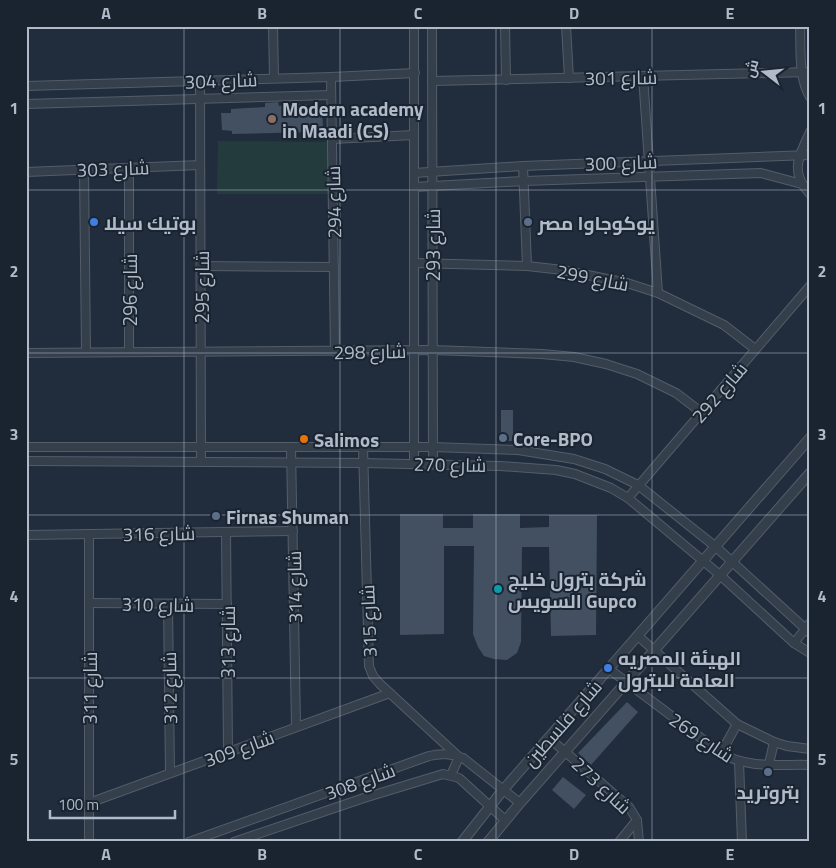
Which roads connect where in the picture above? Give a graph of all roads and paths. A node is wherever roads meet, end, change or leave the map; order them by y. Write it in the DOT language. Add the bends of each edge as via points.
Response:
graph roads {
  1 [pos="273,26"];
  2 [pos="414,26"];
  3 [pos="432,26"];
  4 [pos="506,26"];
  5 [pos="566,26"];
  6 [pos="800,26"];
  7 [pos="806,72"];
  8 [pos="415,73"];
  9 [pos="643,76"];
  10 [pos="331,77"];
  11 [pos="274,78"];
  12 [pos="569,78"];
  13 [pos="506,80"];
  14 [pos="200,82"];
  15 [pos="432,82"];
  16 [pos="26,86"];
  17 [pos="331,95"];
  18 [pos="810,97"];
  19 [pos="200,100"];
  20 [pos="26,104"];
  21 [pos="810,132"];
  22 [pos="414,135"];
  23 [pos="332,139"];
  24 [pos="810,155"];
  25 [pos="799,156"];
  26 [pos="649,161"];
  27 [pos="200,165"];
  28 [pos="523,166"];
  29 [pos="129,168"];
  30 [pos="84,170"];
  31 [pos="26,172"];
  32 [pos="432,172"];
  33 [pos="414,173"];
  34 [pos="650,177"];
  35 [pos="524,181"];
  36 [pos="802,184"];
  37 [pos="432,186"];
  38 [pos="414,187"];
  39 [pos="810,194"];
  40 [pos="414,263"];
  41 [pos="432,263"];
  42 [pos="201,266"];
  43 [pos="527,266"];
  44 [pos="334,267"];
  45 [pos="810,286"];
  46 [pos="658,293"];
  47 [pos="755,349"];
  48 [pos="414,350"];
  49 [pos="432,350"];
  50 [pos="86,352"];
  51 [pos="129,352"];
  52 [pos="201,352"];
  53 [pos="335,352"];
  54 [pos="26,353"];
  55 [pos="701,412"];
  56 [pos="810,438"];
  57 [pos="26,447"];
  58 [pos="201,447"];
  59 [pos="291,447"];
  60 [pos="363,447"];
  61 [pos="414,447"];
  62 [pos="433,448"];
  63 [pos="500,449"];
  64 [pos="26,461"];
  65 [pos="202,462"];
  66 [pos="291,462"];
  67 [pos="363,463"];
  68 [pos="414,464"];
  69 [pos="433,464"];
  70 [pos="500,466"];
  71 [pos="810,473"];
  72 [pos="638,485"];
  73 [pos="628,498"];
  74 [pos="293,531"];
  75 [pos="226,532"];
  76 [pos="89,534"];
  77 [pos="26,536"];
  78 [pos="716,546"];
  79 [pos="703,560"];
  80 [pos="732,561"];
  81 [pos="720,575"];
  82 [pos="89,603"];
  83 [pos="168,604"];
  84 [pos="227,604"];
  85 [pos="808,628"];
  86 [pos="638,636"];
  87 [pos="794,643"];
  88 [pos="653,650"];
  89 [pos="810,653"];
  90 [pos="609,669"];
  91 [pos="625,682"];
  92 [pos="390,693"];
  93 [pos="737,724"];
  94 [pos="296,727"];
  95 [pos="549,738"];
  96 [pos="774,742"];
  97 [pos="810,749"];
  98 [pos="565,751"];
  99 [pos="228,752"];
  100 [pos="721,754"];
  101 [pos="459,757"];
  102 [pos="739,762"];
  103 [pos="769,764"];
  104 [pos="810,765"];
  105 [pos="170,773"];
  106 [pos="451,775"];
  107 [pos="359,782"];
  108 [pos="503,790"];
  109 [pos="364,798"];
  110 [pos="89,802"];
  111 [pos="520,803"];
  112 [pos="297,804"];
  113 [pos="490,806"];
  114 [pos="302,819"];
  115 [pos="505,820"];
  116 [pos="637,820"];
  117 [pos="242,823"];
  118 [pos="246,838"];
  119 [pos="199,840"];
  120 [pos="89,842"];
  121 [pos="189,842"];
  122 [pos="234,842"];
  123 [pos="462,842"];
  124 [pos="488,842"];
  125 [pos="619,842"];
  126 [pos="640,842"];
  127 [pos="742,842"];
  1 -- 11 [label="street"];
  2 -- 8 [label="street, شارع 293"];
  3 -- 15 [label="street, شارع 293"];
  4 -- 13 [label="street"];
  5 -- 12 [label="street"];
  6 -- 7 [label="street"];
  7 -- 9 [label="street, شارع 301"];
  7 -- 18 [label="street" via="804,83"];
  8 -- 10 [label="street, شارع 304"];
  8 -- 22 [label="street, شارع 293"];
  9 -- 12 [label="street, شارع 301"];
  9 -- 26 [label="street"];
  10 -- 11 [label="street, شارع 304"];
  10 -- 17 [label="street, شارع 294"];
  11 -- 14 [label="street, شارع 304"];
  12 -- 13 [label="street, شارع 301"];
  13 -- 15 [label="street, شارع 301"];
  14 -- 16 [label="street, شارع 304"];
  14 -- 19 [label="street, شارع 295"];
  15 -- 32 [label="street, شارع 293"];
  17 -- 19 [label="street, شارع 304"];
  17 -- 23 [label="street, شارع 294"];
  19 -- 20 [label="street, شارع 304"];
  19 -- 27 [label="street, شارع 295"];
  21 -- 25 [label="street"];
  22 -- 23 [label="street"];
  22 -- 33 [label="street, شارع 293"];
  23 -- 44 [label="street, شارع 294"];
  24 -- 25 [label="street, شارع 300"];
  25 -- 26 [label="street, شارع 300"];
  25 -- 36 [label="street" via="797,173"];
  26 -- 28 [label="street, شارع 300"];
  26 -- 34 [label="street"];
  27 -- 29 [label="street, شارع 303"];
  27 -- 42 [label="street, شارع 295"];
  28 -- 32 [label="street, شارع 300"];
  28 -- 35 [label="street"];
  29 -- 30 [label="street, شارع 303"];
  29 -- 51 [label="street, شارع 296"];
  30 -- 31 [label="street, شارع 303"];
  30 -- 50 [label="street"];
  32 -- 33 [label="street, شارع 300"];
  32 -- 37 [label="street, شارع 293"];
  33 -- 38 [label="street, شارع 293"];
  34 -- 35 [label="street, شارع 300"];
  34 -- 36 [label="street, شارع 300" via="761,174"];
  34 -- 46 [label="street"];
  35 -- 37 [label="street, شارع 300"];
  35 -- 43 [label="street"];
  36 -- 39 [label="street"];
  37 -- 38 [label="street, شارع 300"];
  37 -- 41 [label="street, شارع 293"];
  38 -- 40 [label="street, شارع 293"];
  40 -- 41 [label="street, شارع 299"];
  40 -- 48 [label="street, شارع 293"];
  41 -- 43 [label="street, شارع 299"];
  41 -- 49 [label="street, شارع 293"];
  42 -- 44 [label="street"];
  42 -- 52 [label="street, شارع 295"];
  43 -- 46 [label="street, شارع 299" via="595,275"];
  44 -- 53 [label="street, شارع 294"];
  45 -- 47 [label="street, شارع 292"];
  46 -- 47 [label="street, شارع 299" via="724,325"];
  47 -- 55 [label="street, شارع 292"];
  48 -- 49 [label="street, شارع 298"];
  48 -- 53 [label="street, شارع 298"];
  48 -- 61 [label="street, شارع 293"];
  49 -- 55 [label="street, شارع 298" via="542,354 606,364 672,391"];
  49 -- 62 [label="street, شارع 293"];
  50 -- 51 [label="street, شارع 298"];
  50 -- 54 [label="street, شارع 298"];
  51 -- 52 [label="street, شارع 298"];
  52 -- 53 [label="street, شارع 298"];
  52 -- 58 [label="street, شارع 295"];
  55 -- 72 [label="street, شارع 292"];
  56 -- 78 [label="street"];
  57 -- 58 [label="street, شارع 270"];
  58 -- 59 [label="street, شارع 270"];
  58 -- 65 [label="street, شارع 295"];
  59 -- 60 [label="street, شارع 270"];
  59 -- 66 [label="street, شارع 314"];
  60 -- 61 [label="street, شارع 270"];
  60 -- 67 [label="street, شارع 315"];
  61 -- 62 [label="street, شارع 270"];
  61 -- 68 [label="street, شارع 293"];
  62 -- 63 [label="street, شارع 270"];
  62 -- 69 [label="street, شارع 293"];
  63 -- 70 [label="street"];
  63 -- 72 [label="street, شارع 270" via="574,459"];
  64 -- 65 [label="street, شارع 270"];
  65 -- 66 [label="street, شارع 270"];
  66 -- 67 [label="street, شارع 270"];
  66 -- 74 [label="street, شارع 314"];
  67 -- 68 [label="street, شارع 270"];
  67 -- 92 [label="street, شارع 315" via="369,666 373,676"];
  68 -- 69 [label="street, شارع 270"];
  69 -- 70 [label="street, شارع 270"];
  70 -- 73 [label="street, شارع 270" via="575,474"];
  71 -- 80 [label="street"];
  72 -- 73 [label="street, شارع 292"];
  72 -- 78 [label="street, شارع 270"];
  73 -- 79 [label="street, شارع 270"];
  74 -- 75 [label="street, شارع 316"];
  74 -- 94 [label="street, شارع 314"];
  75 -- 76 [label="street, شارع 316"];
  75 -- 84 [label="street, شارع 313"];
  76 -- 77 [label="street, شارع 316"];
  76 -- 82 [label="street, شارع 311"];
  78 -- 79 [label="street, شارع فلسطين"];
  78 -- 80 [label="street, شارع 270"];
  79 -- 81 [label="street, شارع 270"];
  79 -- 86 [label="street, شارع فلسطين"];
  80 -- 81 [label="street, شارع فلسطين"];
  80 -- 85 [label="street, شارع 270"];
  81 -- 87 [label="street, شارع 270"];
  81 -- 88 [label="street, شارع فلسطين"];
  82 -- 83 [label="street, شارع 310"];
  82 -- 110 [label="street, شارع 311"];
  83 -- 84 [label="street, شارع 310"];
  83 -- 105 [label="street, شارع 312"];
  84 -- 99 [label="street, شارع 313"];
  85 -- 87 [label="street"];
  86 -- 88 [label="street, شارع 269"];
  86 -- 90 [label="street, شارع فلسطين"];
  87 -- 89 [label="street, شارع 270"];
  88 -- 91 [label="street, شارع فلسطين"];
  88 -- 93 [label="street, شارع 269"];
  90 -- 91 [label="street, شارع 269"];
  90 -- 95 [label="street, شارع فلسطين"];
  91 -- 98 [label="street, شارع فلسطين"];
  91 -- 100 [label="street, شارع 269"];
  92 -- 94 [label="street, شارع 309"];
  92 -- 101 [label="street, شارع 315"];
  93 -- 96 [label="street, شارع 269"];
  93 -- 100 [label="street"];
  94 -- 99 [label="street, شارع 309"];
  95 -- 98 [label="street, شارع 273"];
  95 -- 108 [label="street, شارع فلسطين"];
  96 -- 97 [label="street, شارع 269"];
  96 -- 103 [label="street"];
  98 -- 111 [label="street, شارع فلسطين"];
  98 -- 116 [label="street, شارع 273" via="629,807"];
  99 -- 105 [label="street, شارع 309"];
  100 -- 102 [label="street, شارع 269"];
  101 -- 106 [label="street"];
  101 -- 107 [label="street, شارع 308" via="452,754 429,756"];
  101 -- 108 [label="street, شارع 308"];
  102 -- 103 [label="street, شارع 269"];
  102 -- 127 [label="street"];
  103 -- 104 [label="street, شارع 269"];
  105 -- 110 [label="street, شارع 309"];
  106 -- 109 [label="street, شارع 308" via="435,776"];
  106 -- 113 [label="street"];
  107 -- 109 [label="street"];
  107 -- 112 [label="street, شارع 308"];
  108 -- 111 [label="street, شارع 308"];
  108 -- 113 [label="street, شارع فلسطين"];
  109 -- 114 [label="street, شارع 308"];
  110 -- 120 [label="street, شارع 311"];
  111 -- 115 [label="street, شارع فلسطين"];
  112 -- 114 [label="street"];
  112 -- 117 [label="street, شارع 308"];
  113 -- 115 [label="street"];
  113 -- 123 [label="street, شارع فلسطين"];
  114 -- 118 [label="street, شارع 308"];
  115 -- 124 [label="street, شارع فلسطين"];
  116 -- 125 [label="street"];
  116 -- 126 [label="street, شارع 273"];
  117 -- 118 [label="street"];
  117 -- 119 [label="street, شارع 308"];
  118 -- 122 [label="street, شارع 308"];
  119 -- 121 [label="street, شارع 308"];
}
